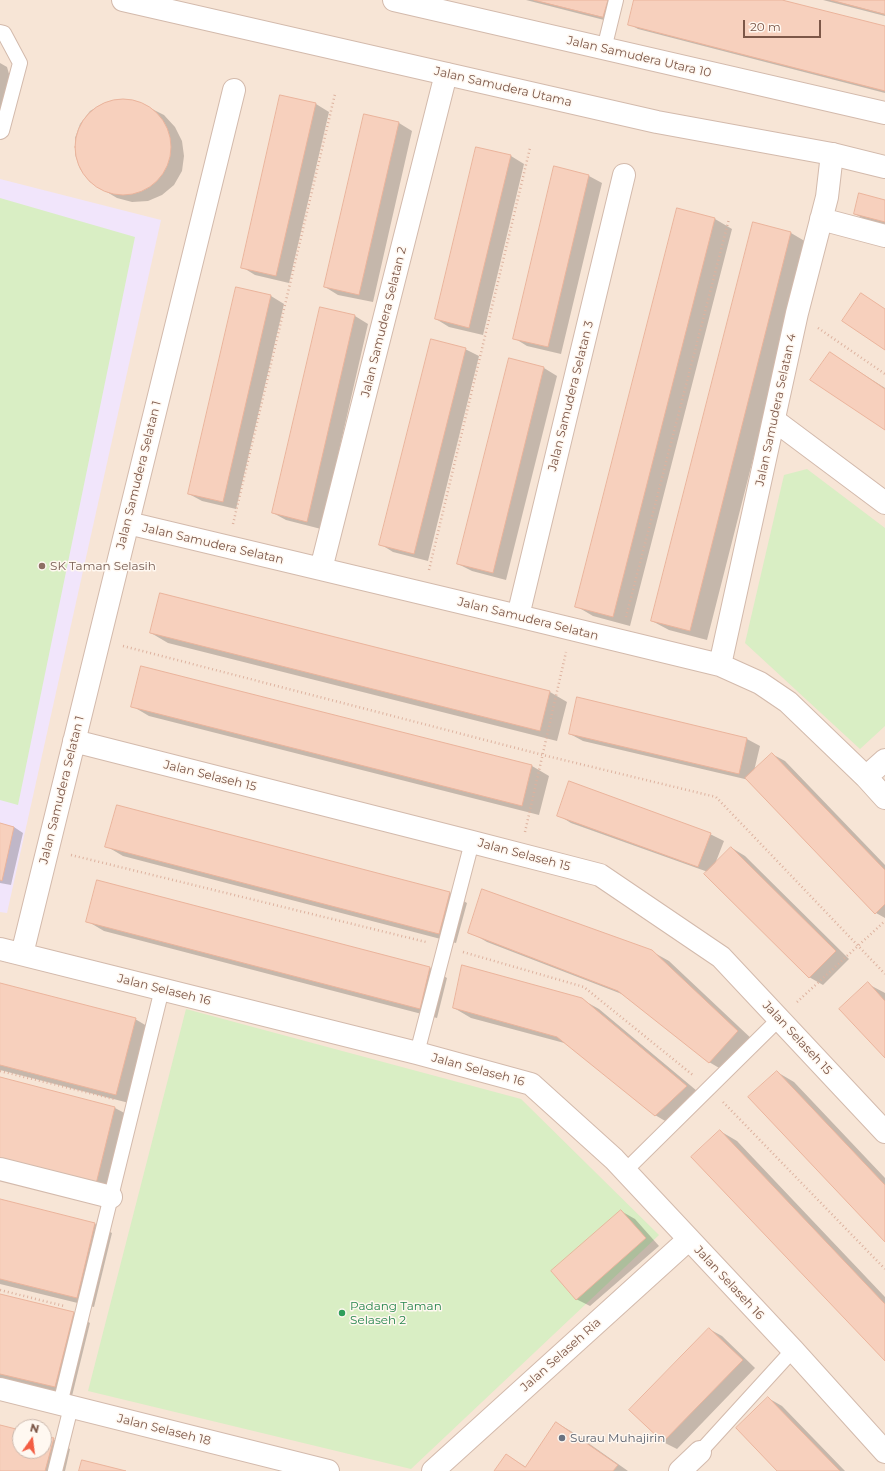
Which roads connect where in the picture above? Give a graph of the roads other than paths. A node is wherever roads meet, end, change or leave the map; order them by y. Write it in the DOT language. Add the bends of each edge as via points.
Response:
graph roads {
  1 [pos="394,0"];
  2 [pos="616,0"];
  3 [pos="129,1"];
  4 [pos="0,32"];
  5 [pos="604,49"];
  6 [pos="446,74"];
  7 [pos="234,90"];
  8 [pos="885,113"];
  9 [pos="0,132"];
  10 [pos="832,154"];
  11 [pos="885,167"];
  12 [pos="624,175"];
  13 [pos="821,219"];
  14 [pos="885,236"];
  15 [pos="774,420"];
  16 [pos="885,503"];
  17 [pos="128,523"];
  18 [pos="321,570"];
  19 [pos="518,616"];
  20 [pos="720,665"];
  21 [pos="74,742"];
  22 [pos="885,760"];
  23 [pos="866,777"];
  24 [pos="885,798"];
  25 [pos="472,842"];
  26 [pos="0,949"];
  27 [pos="22,954"];
  28 [pos="162,989"];
  29 [pos="779,1019"];
  30 [pos="417,1053"];
  31 [pos="885,1132"];
  32 [pos="0,1169"];
  33 [pos="625,1171"];
  34 [pos="111,1197"];
  35 [pos="688,1240"];
  36 [pos="793,1350"];
  37 [pos="0,1389"];
  38 [pos="65,1405"];
  39 [pos="884,1447"];
  40 [pos="700,1452"];
  41 [pos="55,1471"];
  42 [pos="328,1471"];
  43 [pos="433,1471"];
  44 [pos="680,1471"];
  1 -- 5 [label="street, Jalan Samudera Utara 10"];
  2 -- 5 [label="lane"];
  3 -- 6 [label="street, Jalan Samudera Utama"];
  4 -- 9 [label="lane" via="4,32 20,63"];
  5 -- 8 [label="street, Jalan Samudera Utara 10"];
  6 -- 10 [label="street, Jalan Samudera Utama" via="657,122"];
  6 -- 18 [label="street, Jalan Samudera Selatan 2"];
  7 -- 17 [label="street, Jalan Samudera Selatan 1"];
  10 -- 11 [label="street, Jalan Samudera Utama"];
  10 -- 13 [label="street, Jalan Samudera Selatan 4" via="827,197"];
  12 -- 19 [label="street, Jalan Samudera Selatan 3"];
  13 -- 14 [label="street"];
  13 -- 15 [label="street, Jalan Samudera Selatan 4"];
  15 -- 16 [label="street"];
  15 -- 20 [label="street, Jalan Samudera Selatan 4"];
  17 -- 18 [label="street, Jalan Samudera Selatan"];
  17 -- 21 [label="street, Jalan Samudera Selatan 1"];
  18 -- 19 [label="street, Jalan Samudera Selatan"];
  19 -- 20 [label="street, Jalan Samudera Selatan"];
  20 -- 23 [label="street, Jalan Samudera Selatan" via="760,683 788,702"];
  21 -- 25 [label="street, Jalan Selaseh 15"];
  21 -- 27 [label="street, Jalan Samudera Selatan 1"];
  22 -- 23 [label="street"];
  23 -- 24 [label="street, Jalan Samudera Selatan"];
  25 -- 29 [label="street, Jalan Selaseh 15" via="600,875 721,957"];
  25 -- 30 [label="lane"];
  26 -- 27 [label="street, Jalan Selaseh 16"];
  27 -- 28 [label="street, Jalan Selaseh 16"];
  28 -- 30 [label="street, Jalan Selaseh 16"];
  28 -- 34 [label="lane"];
  29 -- 31 [label="street, Jalan Selaseh 15"];
  29 -- 33 [label="lane"];
  30 -- 33 [label="street, Jalan Selaseh 16" via="531,1084"];
  32 -- 34 [label="street"];
  33 -- 35 [label="street, Jalan Selaseh 16"];
  34 -- 38 [label="lane" via="83,1310"];
  35 -- 36 [label="street, Jalan Selaseh 16"];
  35 -- 43 [label="street, Jalan Selaseh Ria"];
  36 -- 39 [label="street, Jalan Selaseh 16"];
  36 -- 40 [label="lane"];
  37 -- 38 [label="street, Jalan Selaseh 18"];
  38 -- 41 [label="lane"];
  38 -- 42 [label="street, Jalan Selaseh 18"];
  40 -- 44 [label="street"];
}
